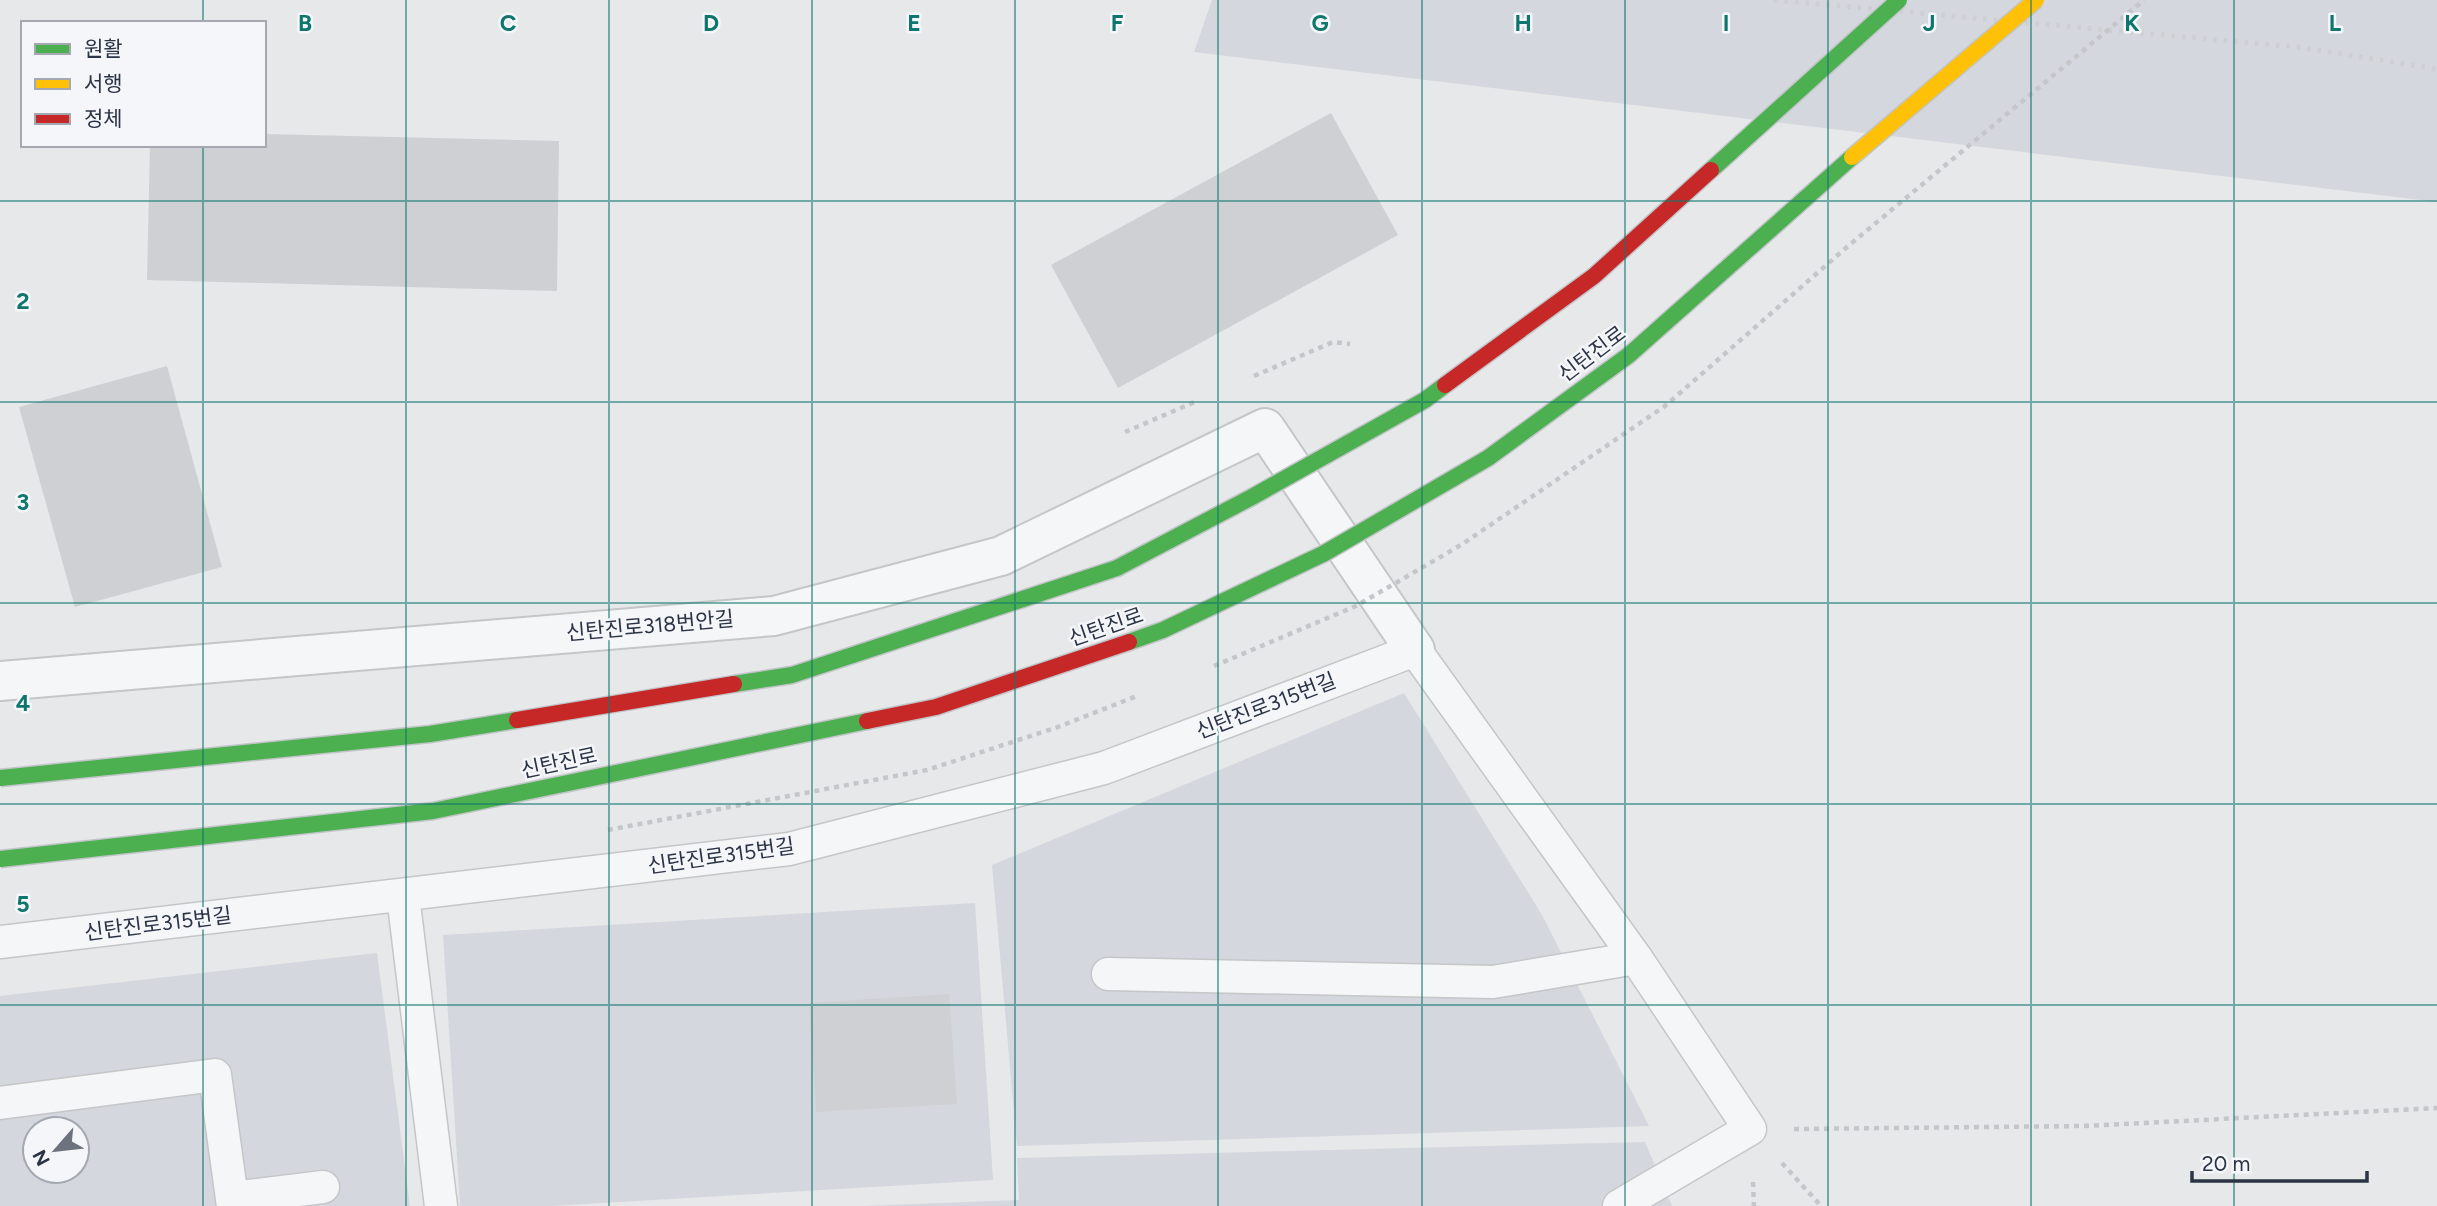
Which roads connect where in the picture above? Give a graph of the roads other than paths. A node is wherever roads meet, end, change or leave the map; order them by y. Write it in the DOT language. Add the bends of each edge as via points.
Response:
graph roads {
  1 [pos="1899,0"];
  2 [pos="2036,0"];
  3 [pos="1415,649"];
  4 [pos="0,681"];
  5 [pos="0,778"];
  6 [pos="0,859"];
  7 [pos="403,896"];
  8 [pos="0,942"];
  9 [pos="1636,958"];
  10 [pos="1108,974"];
  11 [pos="0,1103"];
  12 [pos="323,1187"];
  13 [pos="232,1202"];
  14 [pos="441,1206"];
  15 [pos="1619,1206"];
  1 -- 5 [label="main road, bridge" via="1594,276 1425,400 1117,568 792,675 430,734"];
  2 -- 6 [label="main road, 신탄진로, bridge" via="1629,355 1488,458 1324,554 1163,630 936,707 433,811"];
  3 -- 4 [label="street, 신탄진로318번안길" via="1265,428 1001,556 775,616"];
  3 -- 7 [label="lane, 신탄진로315번길" via="1104,768 789,849"];
  3 -- 9 [label="lane"];
  7 -- 8 [label="lane, 신탄진로315번길"];
  7 -- 14 [label="lane"];
  9 -- 10 [label="lane" via="1493,982"];
  9 -- 15 [label="lane" via="1750,1129"];
  11 -- 13 [label="lane" via="215,1075"];
  12 -- 13 [label="lane"];
}
